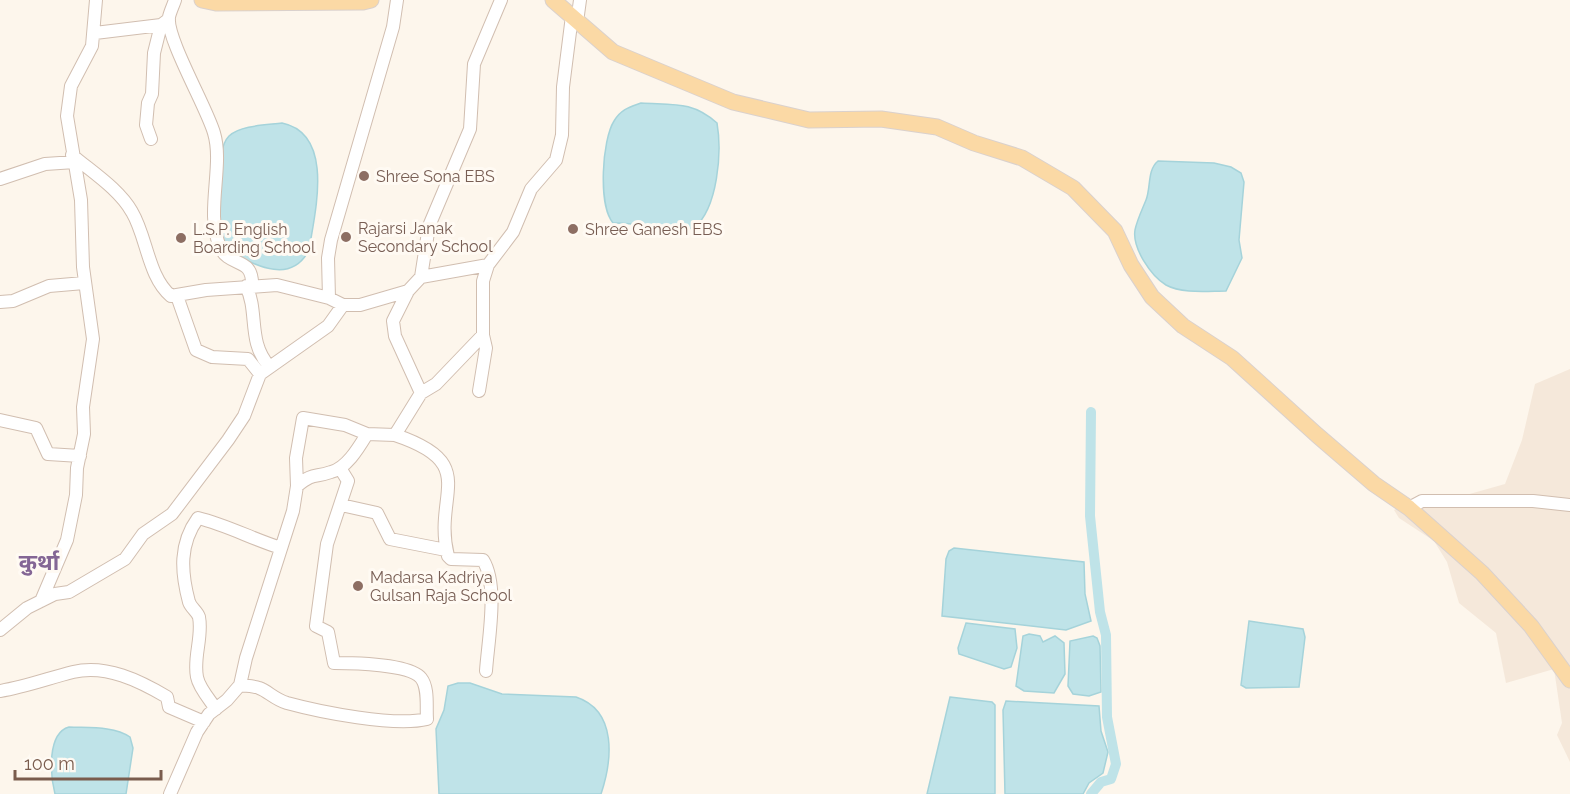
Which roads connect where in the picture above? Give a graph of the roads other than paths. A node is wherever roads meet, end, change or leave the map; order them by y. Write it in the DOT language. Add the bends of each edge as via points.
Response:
graph roads {
  1 [pos="96,0"];
  2 [pos="176,0"];
  3 [pos="202,0"];
  4 [pos="371,0"];
  5 [pos="398,0"];
  6 [pos="501,0"];
  7 [pos="553,0"];
  8 [pos="580,0"];
  9 [pos="574,19"];
  10 [pos="165,22"];
  11 [pos="95,33"];
  12 [pos="151,139"];
  13 [pos="74,158"];
  14 [pos="0,179"];
  15 [pos="488,265"];
  16 [pos="421,277"];
  17 [pos="84,283"];
  18 [pos="249,286"];
  19 [pos="408,291"];
  20 [pos="177,296"];
  21 [pos="329,298"];
  22 [pos="0,303"];
  23 [pos="343,305"];
  24 [pos="483,335"];
  25 [pos="265,370"];
  26 [pos="479,390"];
  27 [pos="421,393"];
  28 [pos="0,420"];
  29 [pos="367,434"];
  30 [pos="395,435"];
  31 [pos="80,456"];
  32 [pos="340,468"];
  33 [pos="297,486"];
  34 [pos="341,505"];
  35 [pos="1570,505"];
  36 [pos="1409,508"];
  37 [pos="281,548"];
  38 [pos="446,550"];
  39 [pos="41,601"];
  40 [pos="0,630"];
  41 [pos="486,671"];
  42 [pos="1570,680"];
  43 [pos="240,685"];
  44 [pos="0,690"];
  45 [pos="216,709"];
  46 [pos="204,722"];
  47 [pos="170,794"];
  1 -- 11 [label="street"];
  2 -- 10 [label="street"];
  3 -- 4 [label="main road"];
  5 -- 21 [label="street" via="331,240"];
  6 -- 16 [label="street" via="474,64 473,120 429,226"];
  7 -- 9 [label="main road"];
  8 -- 9 [label="street"];
  9 -- 15 [label="street" via="556,160 531,189 513,232"];
  9 -- 36 [label="main road" via="613,52 733,102 809,120 881,119 937,127 1022,158 1073,188 1114,231 1152,297 1183,326 1232,358 1374,484"];
  10 -- 11 [label="street"];
  10 -- 12 [label="street" via="154,53 148,103 146,125"];
  10 -- 18 [label="street" via="215,135 218,241 226,255 249,268"];
  11 -- 13 [label="street" via="68,100"];
  13 -- 14 [label="street"];
  13 -- 17 [label="street" via="83,214"];
  13 -- 20 [label="street" via="128,205 142,231 160,285 171,296"];
  15 -- 16 [label="street"];
  15 -- 24 [label="street" via="483,281"];
  16 -- 19 [label="street"];
  17 -- 22 [label="street" via="49,286"];
  17 -- 31 [label="street" via="93,339"];
  18 -- 20 [label="street"];
  18 -- 21 [label="street" via="277,285"];
  18 -- 25 [label="street" via="254,334"];
  19 -- 23 [label="street"];
  19 -- 27 [label="street" via="393,321 395,336"];
  20 -- 25 [label="street" via="196,350 212,357 248,359"];
  21 -- 23 [label="street"];
  23 -- 25 [label="street" via="328,326"];
  24 -- 26 [label="street" via="486,348"];
  24 -- 27 [label="street" via="436,384"];
  25 -- 39 [label="street" via="244,416 172,514 143,534 125,560 69,592"];
  27 -- 30 [label="street"];
  28 -- 31 [label="street" via="36,428 48,454"];
  29 -- 30 [label="street"];
  29 -- 32 [label="street"];
  29 -- 33 [label="street" via="303,418 296,459"];
  30 -- 38 [label="street" via="423,444 438,456 449,473"];
  31 -- 39 [label="street" via="67,540"];
  32 -- 33 [label="street" via="313,474"];
  32 -- 34 [label="street" via="348,481"];
  33 -- 37 [label="street"];
  34 -- 38 [label="street" via="377,513 390,539"];
  34 -- 43 [label="street" via="327,544 316,626 328,632 334,663 415,673 425,688 427,719 409,721 333,712 287,703 261,688"];
  35 -- 36 [label="street" via="1422,501"];
  36 -- 42 [label="main road" via="1510,600"];
  37 -- 43 [label="street"];
  37 -- 45 [label="street" via="249,538 230,526 198,518 189,530 182,573 201,633 197,678"];
  38 -- 41 [label="street" via="451,559 483,560 489,569 492,585"];
  39 -- 40 [label="street"];
  43 -- 45 [label="street"];
  44 -- 46 [label="street" via="76,671 100,671 138,681 167,697 169,708"];
  45 -- 46 [label="street"];
  46 -- 47 [label="street" via="186,753"];
}
